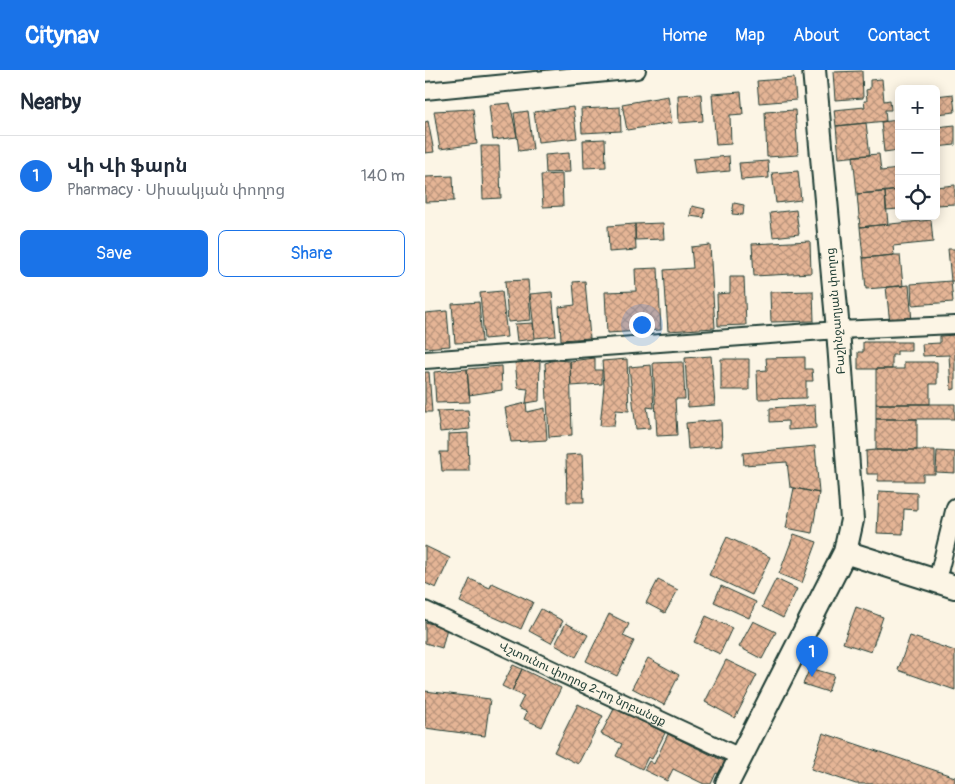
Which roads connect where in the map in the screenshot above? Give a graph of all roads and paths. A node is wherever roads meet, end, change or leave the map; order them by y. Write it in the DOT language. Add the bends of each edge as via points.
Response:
graph roads {
  1 [pos="637,70"];
  2 [pos="814,70"];
  3 [pos="522,76"];
  4 [pos="425,91"];
  5 [pos="955,325"];
  6 [pos="838,330"];
  7 [pos="425,360"];
  8 [pos="955,507"];
  9 [pos="845,552"];
  10 [pos="946,584"];
  11 [pos="425,610"];
  12 [pos="740,757"];
  13 [pos="727,784"];
  1 -- 3 [label="street"];
  2 -- 6 [label="main road, Բաշինջաղյան փողոց"];
  3 -- 4 [label="street"];
  5 -- 6 [label="street"];
  6 -- 7 [label="street"];
  6 -- 9 [label="main road, Բաշինջաղյան փողոց" via="851,520"];
  8 -- 10 [label="street"];
  9 -- 10 [label="main road"];
  9 -- 12 [label="main road, Բաշինջաղյան փողոց"];
  11 -- 12 [label="street, Վշտունու փողոց 2-րդ նրբանցք"];
  12 -- 13 [label="main road, Բաշինջաղյան փողոց"];
}
